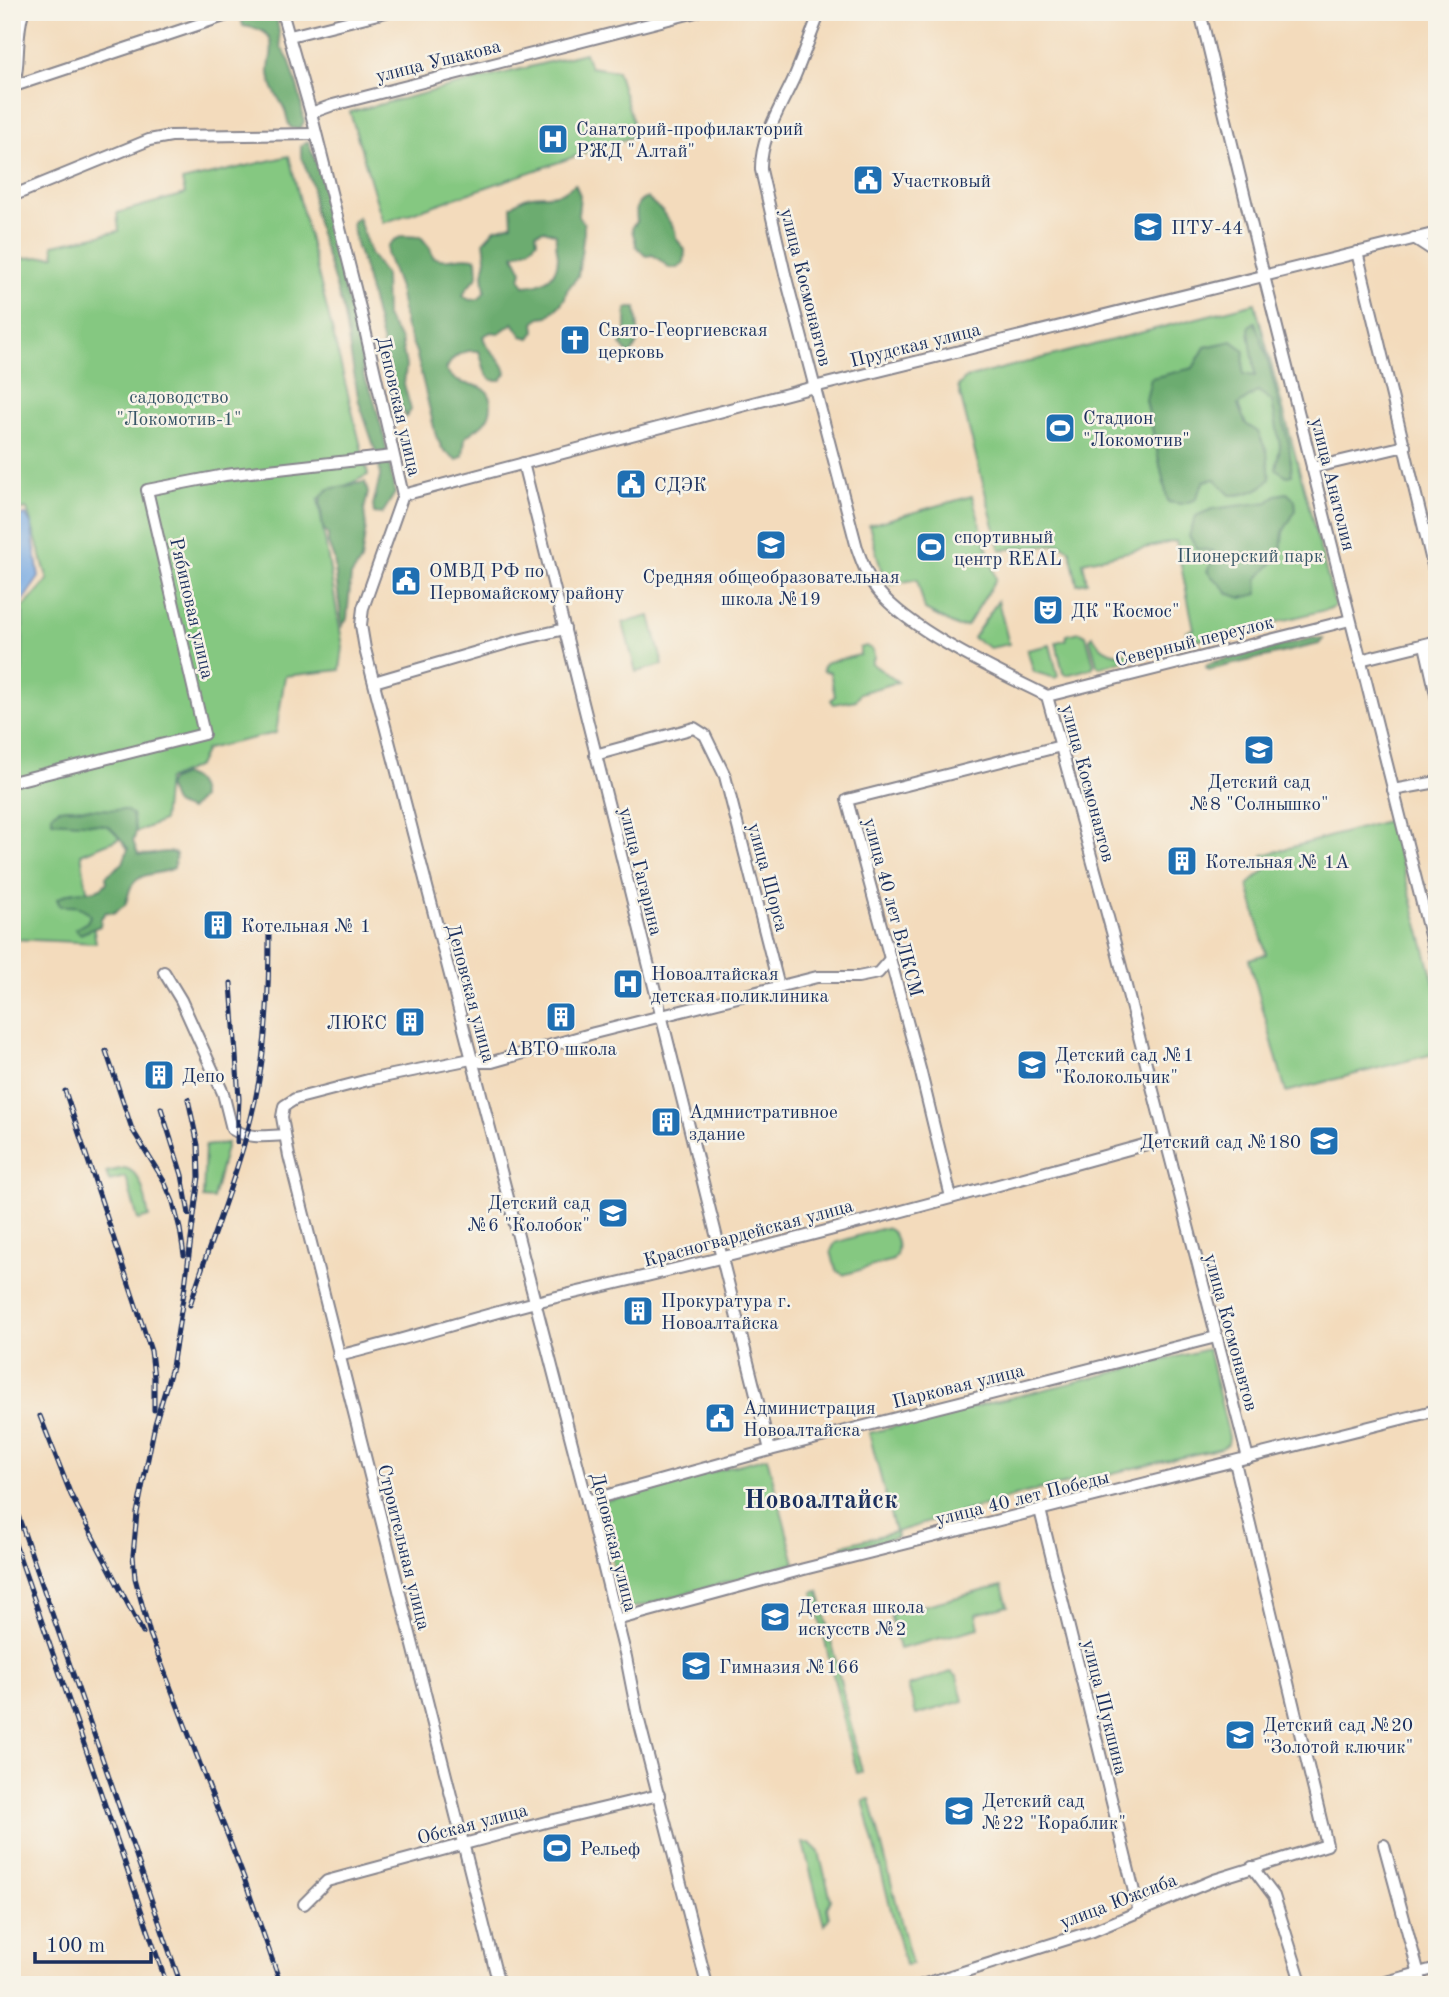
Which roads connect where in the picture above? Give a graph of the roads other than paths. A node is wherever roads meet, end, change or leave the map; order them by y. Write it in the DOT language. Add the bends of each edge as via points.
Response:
graph roads {
  1 [pos="23,12"];
  2 [pos="236,12"];
  3 [pos="282,12"];
  4 [pos="386,12"];
  5 [pos="696,12"];
  6 [pos="820,12"];
  7 [pos="1200,12"];
  8 [pos="290,36"];
  9 [pos="13,88"];
  10 [pos="310,113"];
  11 [pos="316,134"];
  12 [pos="12,196"];
  13 [pos="1437,233"];
  14 [pos="1414,238"];
  15 [pos="1357,252"];
  16 [pos="1437,253"];
  17 [pos="1264,276"];
  18 [pos="814,387"];
  19 [pos="1405,446"];
  20 [pos="393,456"];
  21 [pos="523,463"];
  22 [pos="1312,468"];
  23 [pos="402,495"];
  24 [pos="1437,582"];
  25 [pos="1350,620"];
  26 [pos="565,629"];
  27 [pos="1431,643"];
  28 [pos="1360,660"];
  29 [pos="374,682"];
  30 [pos="1047,696"];
  31 [pos="1437,699"];
  32 [pos="1061,746"];
  33 [pos="596,755"];
  34 [pos="12,782"];
  35 [pos="1437,782"];
  36 [pos="1394,790"];
  37 [pos="1432,926"];
  38 [pos="890,959"];
  39 [pos="1437,963"];
  40 [pos="164,972"];
  41 [pos="779,987"];
  42 [pos="660,1016"];
  43 [pos="471,1059"];
  44 [pos="285,1135"];
  45 [pos="1165,1139"];
  46 [pos="951,1197"];
  47 [pos="722,1257"];
  48 [pos="534,1305"];
  49 [pos="1216,1337"];
  50 [pos="338,1356"];
  51 [pos="1437,1410"];
  52 [pos="770,1450"];
  53 [pos="1248,1458"];
  54 [pos="1235,1462"];
  55 [pos="587,1501"];
  56 [pos="1040,1510"];
  57 [pos="616,1620"];
  58 [pos="659,1795"];
  59 [pos="462,1844"];
  60 [pos="1384,1845"];
  61 [pos="1252,1867"];
  62 [pos="304,1904"];
  63 [pos="1139,1912"];
  64 [pos="1437,1968"];
  65 [pos="1419,1972"];
  66 [pos="499,1985"];
  67 [pos="707,1985"];
  68 [pos="922,1985"];
  69 [pos="1302,1985"];
  70 [pos="1375,1985"];
  71 [pos="1422,1985"];
  1 -- 9 [label="street"];
  2 -- 9 [label="street"];
  3 -- 8 [label="street, Деповская улица"];
  4 -- 8 [label="street"];
  5 -- 10 [label="street, улица Ушакова"];
  6 -- 18 [label="street, улица Космонавтов" via="770,129 761,162 761,178"];
  7 -- 17 [label="street, улица Анатолия"];
  8 -- 10 [label="street, Деповская улица"];
  10 -- 11 [label="street, Деповская улица"];
  11 -- 12 [label="street" via="149,140"];
  11 -- 20 [label="street, Деповская улица"];
  13 -- 14 [label="street, Прудская улица"];
  14 -- 15 [label="street, Прудская улица"];
  14 -- 16 [label="street"];
  15 -- 17 [label="street, Прудская улица"];
  15 -- 19 [label="street"];
  17 -- 18 [label="street, Прудская улица"];
  17 -- 22 [label="street, улица Анатолия"];
  18 -- 21 [label="street, Прудская улица"];
  18 -- 30 [label="street, улица Космонавтов" via="857,548 876,589 901,612 959,650"];
  19 -- 22 [label="street"];
  19 -- 24 [label="street"];
  20 -- 23 [label="street, Деповская улица"];
  20 -- 34 [label="street, Рябиновая улица" via="225,475 147,490 204,734"];
  21 -- 23 [label="street, Прудская улица"];
  21 -- 26 [label="street, улица Гагарина"];
  22 -- 25 [label="street, улица Анатолия"];
  23 -- 29 [label="street, Деповская улица" via="362,608 362,634"];
  25 -- 28 [label="street, улица Анатолия"];
  25 -- 30 [label="street, Северный переулок"];
  26 -- 29 [label="street"];
  26 -- 33 [label="street, улица Гагарина"];
  27 -- 28 [label="street"];
  27 -- 31 [label="street"];
  28 -- 36 [label="street, улица Анатолия"];
  29 -- 43 [label="street, Деповская улица"];
  30 -- 32 [label="street, улица Космонавтов"];
  32 -- 38 [label="street, улица 40 лет ВЛКСМ" via="847,800"];
  32 -- 45 [label="street, улица Космонавтов"];
  33 -- 41 [label="street, улица Щорса" via="694,728 705,735 725,776"];
  33 -- 42 [label="street, улица Гагарина"];
  35 -- 36 [label="street"];
  36 -- 37 [label="street, улица Анатолия"];
  37 -- 39 [label="street, улица Анатолия"];
  38 -- 41 [label="street" via="878,973 817,977"];
  38 -- 46 [label="street, улица 40 лет ВЛКСМ"];
  40 -- 44 [label="street" via="223,1093 232,1129 252,1136"];
  41 -- 42 [label="street"];
  42 -- 43 [label="street" via="492,1062"];
  42 -- 47 [label="street, улица Гагарина"];
  43 -- 44 [label="street, Строительная улица" via="295,1098 284,1105"];
  43 -- 48 [label="street, Деповская улица"];
  44 -- 50 [label="street, Строительная улица"];
  45 -- 46 [label="street, Красногвардейская улица"];
  45 -- 49 [label="street, улица Космонавтов"];
  46 -- 47 [label="street, Красногвардейская улица"];
  47 -- 48 [label="street, Красногвардейская улица"];
  47 -- 52 [label="street, улица Гагарина"];
  48 -- 50 [label="street, Красногвардейская улица"];
  48 -- 55 [label="street, Деповская улица"];
  49 -- 52 [label="street, Парковая улица"];
  49 -- 53 [label="street, улица Космонавтов"];
  50 -- 59 [label="street, Строительная улица"];
  51 -- 53 [label="street, улица 40 лет Победы"];
  52 -- 55 [label="street, Парковая улица"];
  53 -- 54 [label="street, улица 40 лет Победы"];
  54 -- 56 [label="street, улица 40 лет Победы"];
  54 -- 61 [label="street, улица Южсиба" via="1326,1844"];
  55 -- 57 [label="street, Деповская улица"];
  56 -- 57 [label="street, улица 40 лет Победы"];
  56 -- 63 [label="street, улица Шукшина"];
  57 -- 58 [label="street, Деповская улица"];
  58 -- 59 [label="street, Обская улица"];
  58 -- 67 [label="street, Деповская улица"];
  59 -- 62 [label="street, Обская улица" via="327,1881"];
  59 -- 66 [label="street, Строительная улица"];
  60 -- 65 [label="street"];
  61 -- 63 [label="street, улица Южсиба"];
  61 -- 69 [label="street" via="1275,1896"];
  63 -- 68 [label="street, улица Южсиба"];
  64 -- 65 [label="street"];
  65 -- 70 [label="street"];
  65 -- 71 [label="street"];
}
